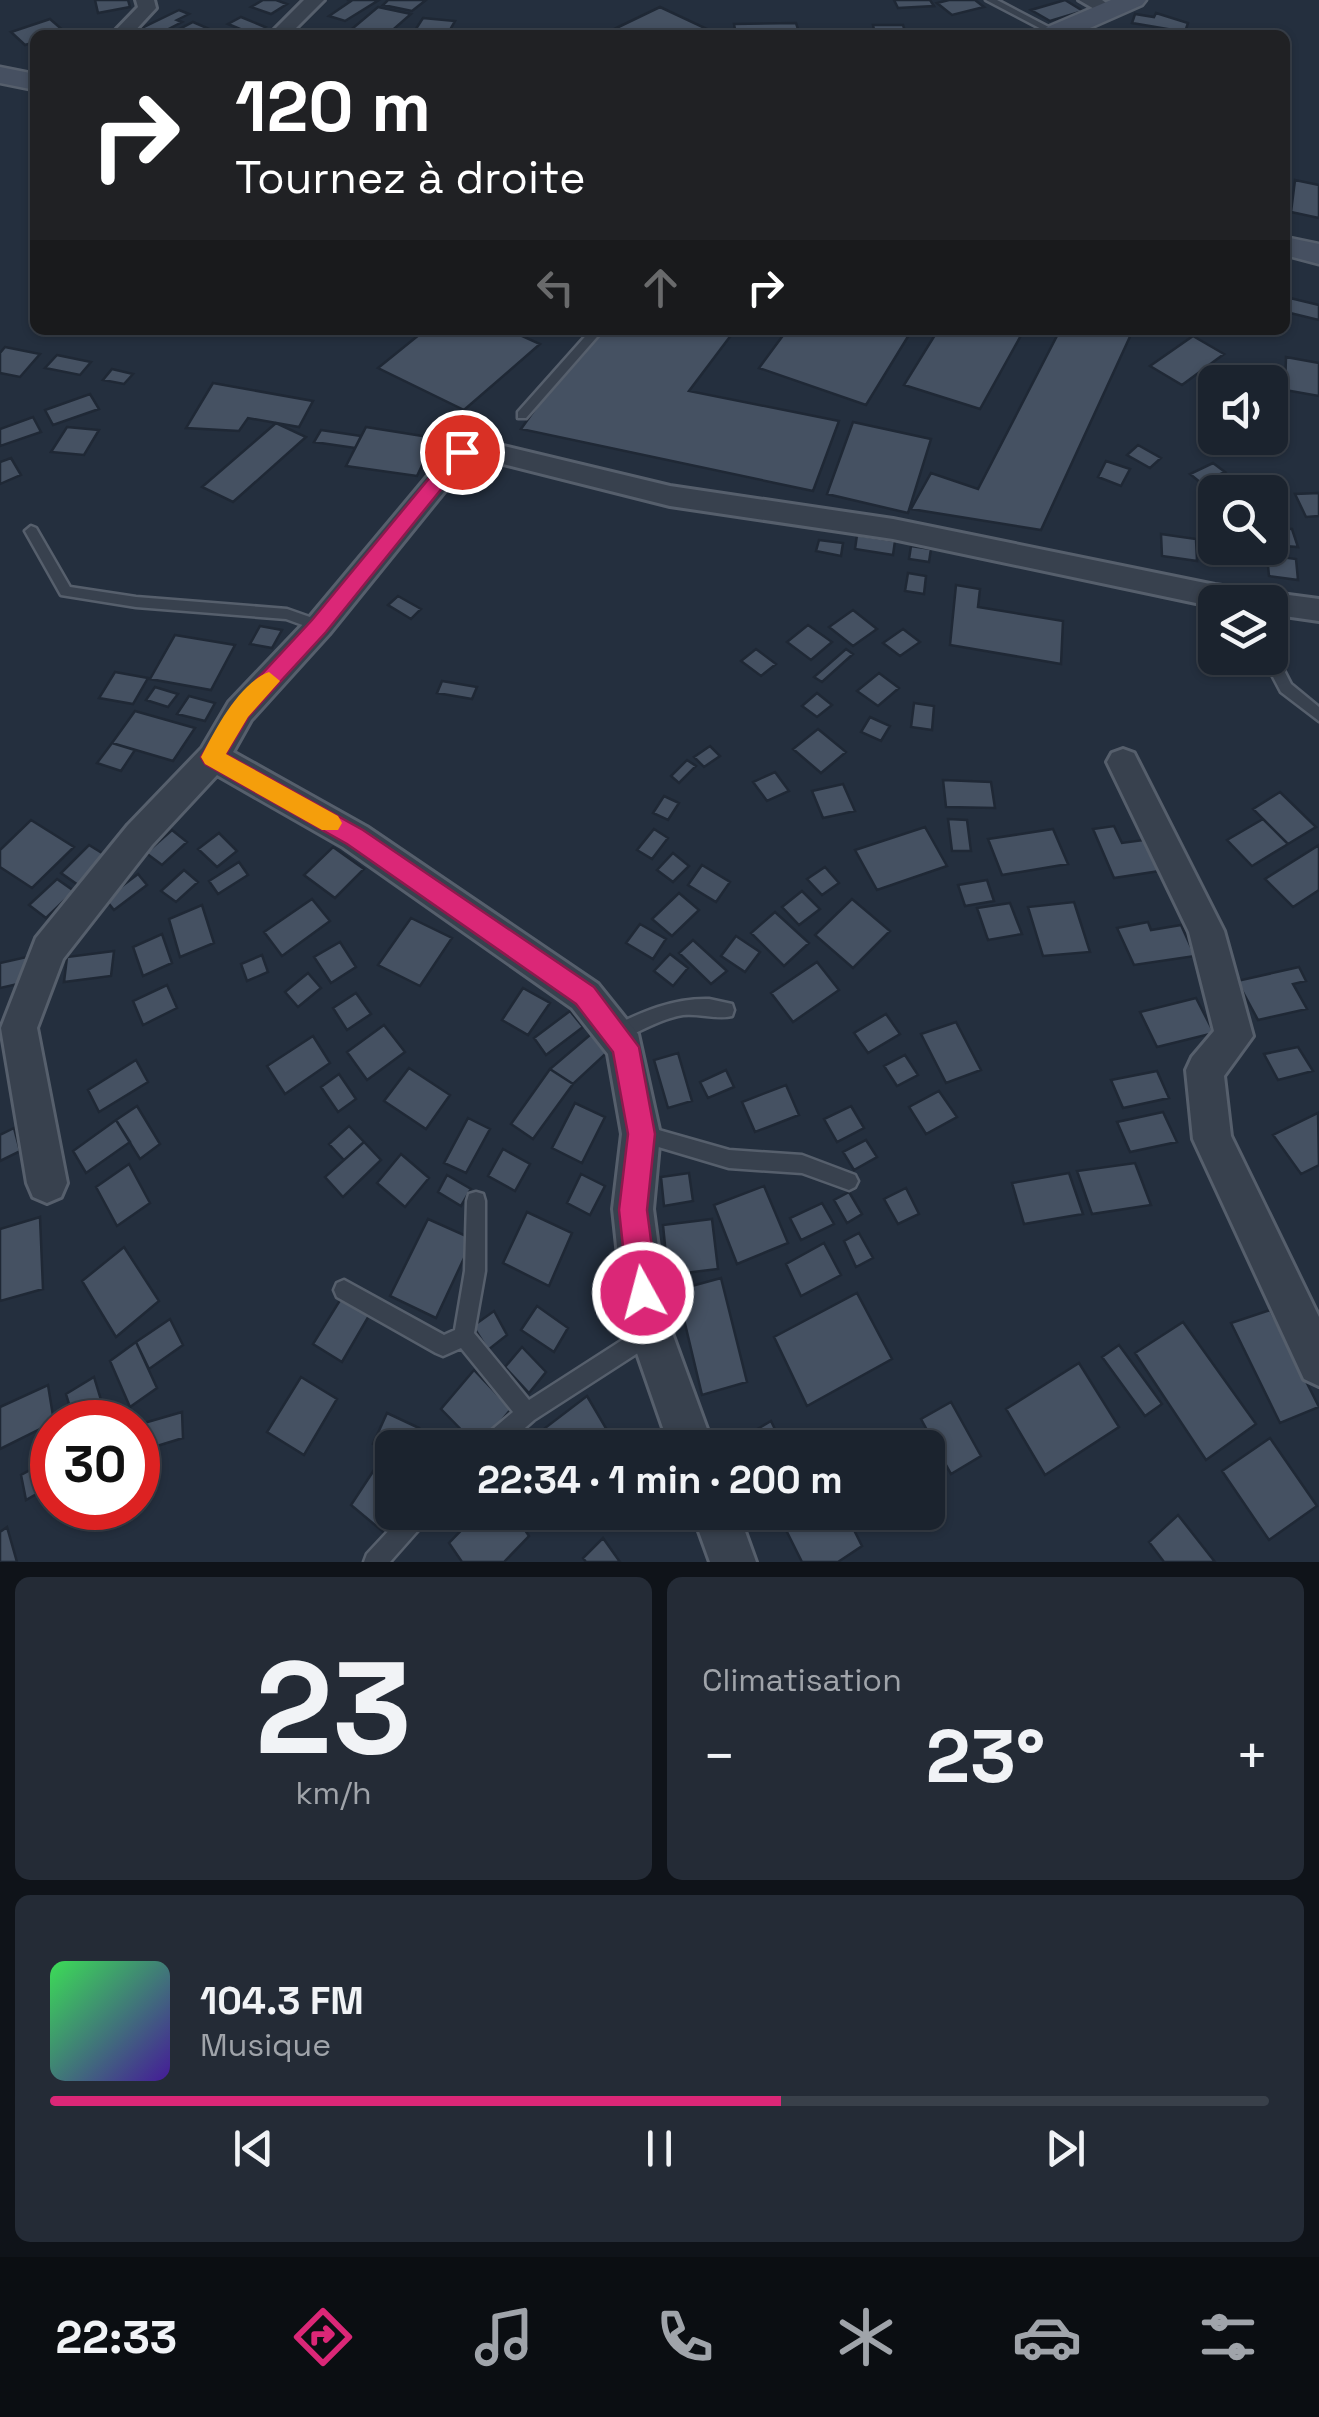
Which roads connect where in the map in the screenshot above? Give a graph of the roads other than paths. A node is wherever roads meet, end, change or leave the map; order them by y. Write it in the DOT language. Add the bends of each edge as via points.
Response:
graph roads {
  1 [pos="144,0"];
  2 [pos="314,0"];
  3 [pos="990,0"];
  4 [pos="1133,0"];
  5 [pos="1098,6"];
  6 [pos="125,30"];
  7 [pos="283,30"];
  8 [pos="1046,30"];
  9 [pos="1060,30"];
  10 [pos="0,75"];
  11 [pos="30,81"];
  12 [pos="1290,247"];
  13 [pos="1319,254"];
  14 [pos="593,335"];
  15 [pos="522,414"];
  16 [pos="31,532"];
  17 [pos="1198,595"];
  18 [pos="1288,606"];
  19 [pos="1319,610"];
  20 [pos="319,626"];
  21 [pos="1279,675"];
  22 [pos="1319,715"];
  23 [pos="212,757"];
  24 [pos="1122,762"];
  25 [pos="726,1010"];
  26 [pos="615,1034"];
  27 [pos="641,1134"];
  28 [pos="849,1180"];
  29 [pos="48,1183"];
  30 [pos="476,1201"];
  31 [pos="344,1290"];
  32 [pos="650,1334"];
  33 [pos="464,1336"];
  34 [pos="1319,1364"];
  35 [pos="527,1413"];
  36 [pos="507,1430"];
  37 [pos="685,1430"];
  38 [pos="404,1530"];
  39 [pos="721,1530"];
  40 [pos="375,1562"];
  41 [pos="733,1562"];
  1 -- 6 [label="street" via="148,8"];
  2 -- 7 [label="street"];
  3 -- 8 [label="lane"];
  4 -- 5 [label="street"];
  5 -- 9 [label="street"];
  10 -- 11 [label="street"];
  12 -- 13 [label="street"];
  14 -- 15 [label="lane"];
  16 -- 20 [label="lane" via="66,590 287,614"];
  17 -- 20 [label="street" via="893,529 670,496 495,452 462,452"];
  18 -- 19 [label="street"];
  20 -- 23 [label="street" via="240,711"];
  21 -- 22 [label="lane"];
  23 -- 26 [label="street" via="355,837 585,996"];
  23 -- 29 [label="street" via="140,834 48,950 19,1028"];
  24 -- 34 [label="street" via="1206,931 1234,1036 1205,1070 1212,1138"];
  25 -- 26 [label="lane" via="670,1008"];
  26 -- 27 [label="street" via="626,1047"];
  27 -- 28 [label="lane" via="729,1159 802,1164"];
  27 -- 32 [label="street" via="633,1210"];
  30 -- 33 [label="lane" via="475,1271"];
  31 -- 33 [label="lane" via="442,1346"];
  32 -- 35 [label="lane"];
  32 -- 37 [label="street"];
  33 -- 35 [label="lane"];
  35 -- 36 [label="lane"];
  38 -- 40 [label="lane"];
  39 -- 41 [label="street"];
}
